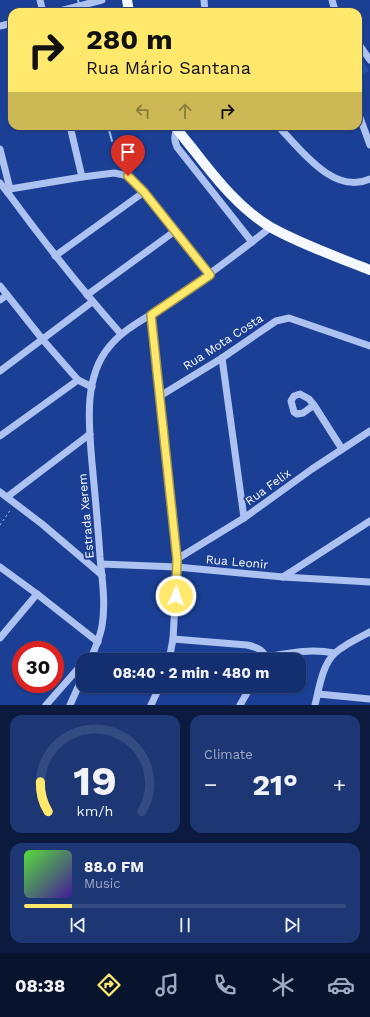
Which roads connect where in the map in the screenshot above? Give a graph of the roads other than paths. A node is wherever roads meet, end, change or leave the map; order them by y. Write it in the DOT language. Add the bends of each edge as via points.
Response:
graph roads {
  1 [pos="102,0"];
  2 [pos="69,8"];
  3 [pos="362,49"];
  4 [pos="370,60"];
  5 [pos="362,123"];
  6 [pos="71,130"];
  7 [pos="175,130"];
  8 [pos="178,130"];
  9 [pos="282,130"];
  10 [pos="370,145"];
  11 [pos="0,149"];
  12 [pos="82,177"];
  13 [pos="370,179"];
  14 [pos="0,183"];
  15 [pos="9,191"];
  16 [pos="144,192"];
  17 [pos="271,227"];
  18 [pos="175,231"];
  19 [pos="252,242"];
  20 [pos="54,256"];
  21 [pos="370,270"];
  22 [pos="210,275"];
  23 [pos="0,286"];
  24 [pos="8,295"];
  25 [pos="87,295"];
  26 [pos="0,300"];
  27 [pos="92,302"];
  28 [pos="151,315"];
  29 [pos="121,334"];
  30 [pos="43,340"];
  31 [pos="370,346"];
  32 [pos="222,358"];
  33 [pos="0,371"];
  34 [pos="78,380"];
  35 [pos="92,387"];
  36 [pos="160,396"];
  37 [pos="314,405"];
  38 [pos="370,431"];
  39 [pos="90,434"];
  40 [pos="0,436"];
  41 [pos="342,449"];
  42 [pos="0,492"];
  43 [pos="6,497"];
  44 [pos="244,518"];
  45 [pos="370,521"];
  46 [pos="177,559"];
  47 [pos="101,564"];
  48 [pos="0,566"];
  49 [pos="177,567"];
  50 [pos="102,575"];
  51 [pos="283,577"];
  52 [pos="370,582"];
  53 [pos="38,594"];
  54 [pos="370,632"];
  55 [pos="0,638"];
  56 [pos="173,639"];
  57 [pos="98,642"];
  58 [pos="92,653"];
  59 [pos="170,653"];
  60 [pos="263,653"];
  61 [pos="292,653"];
  62 [pos="334,654"];
  63 [pos="76,670"];
  64 [pos="76,692"];
  65 [pos="156,693"];
  66 [pos="248,693"];
  67 [pos="318,694"];
  68 [pos="367,701"];
  69 [pos="46,705"];
  70 [pos="70,705"];
  71 [pos="150,705"];
  72 [pos="240,705"];
  73 [pos="315,705"];
  1 -- 2 [label="street"];
  3 -- 4 [label="street"];
  5 -- 10 [label="street"];
  6 -- 12 [label="street"];
  7 -- 19 [label="street" via="174,140 177,147"];
  8 -- 17 [label="main road" via="226,189 254,216"];
  9 -- 13 [label="street" via="327,174 354,184"];
  11 -- 15 [label="street"];
  12 -- 15 [label="street"];
  12 -- 16 [label="street" via="124,174 133,179"];
  14 -- 15 [label="street"];
  15 -- 20 [label="street"];
  16 -- 18 [label="street"];
  16 -- 20 [label="street"];
  17 -- 19 [label="street, Estrada Xerem"];
  17 -- 21 [label="main road"];
  18 -- 22 [label="street"];
  18 -- 25 [label="street"];
  19 -- 22 [label="street, Estrada Xerem"];
  20 -- 25 [label="street"];
  22 -- 28 [label="street, Estrada Xerem"];
  23 -- 24 [label="street"];
  24 -- 26 [label="street"];
  24 -- 30 [label="street"];
  25 -- 27 [label="street"];
  27 -- 29 [label="street"];
  27 -- 30 [label="street"];
  28 -- 29 [label="street, Estrada Xerem"];
  28 -- 36 [label="street"];
  29 -- 35 [label="street, Estrada Xerem" via="99,361"];
  30 -- 33 [label="street"];
  30 -- 34 [label="street"];
  31 -- 32 [label="street, Rua Mota Costa" via="289,318 276,321"];
  32 -- 36 [label="street, Rua Mota Costa"];
  32 -- 44 [label="street"];
  34 -- 35 [label="street"];
  34 -- 40 [label="street"];
  35 -- 39 [label="street, Estrada Xerem"];
  36 -- 46 [label="street"];
  37 -- 41 [label="street"];
  38 -- 41 [label="street, Rua Felix"];
  39 -- 43 [label="street"];
  39 -- 47 [label="street, Estrada Xerem"];
  41 -- 44 [label="street, Rua Felix"];
  42 -- 43 [label="street"];
  43 -- 50 [label="street"];
  44 -- 46 [label="street, Rua Felix"];
  45 -- 51 [label="street"];
  46 -- 49 [label="street"];
  47 -- 49 [label="street, Rua Leonir"];
  47 -- 50 [label="street, Estrada Xerem"];
  48 -- 53 [label="street"];
  49 -- 51 [label="street, Rua Leonir"];
  49 -- 56 [label="street"];
  50 -- 57 [label="street, Estrada Xerem" via="103,613"];
  51 -- 52 [label="street, Rua Leonir"];
  53 -- 55 [label="street"];
  53 -- 57 [label="street"];
  54 -- 62 [label="street"];
  56 -- 59 [label="street"];
  56 -- 60 [label="street" via="247,645 257,647"];
  57 -- 58 [label="street, Estrada Xerem"];
  61 -- 62 [label="street" via="317,651"];
  62 -- 67 [label="street" via="327,666"];
  63 -- 69 [label="street"];
  64 -- 70 [label="street"];
  65 -- 71 [label="street"];
  66 -- 72 [label="street"];
  67 -- 68 [label="street"];
  67 -- 73 [label="street"];
}
